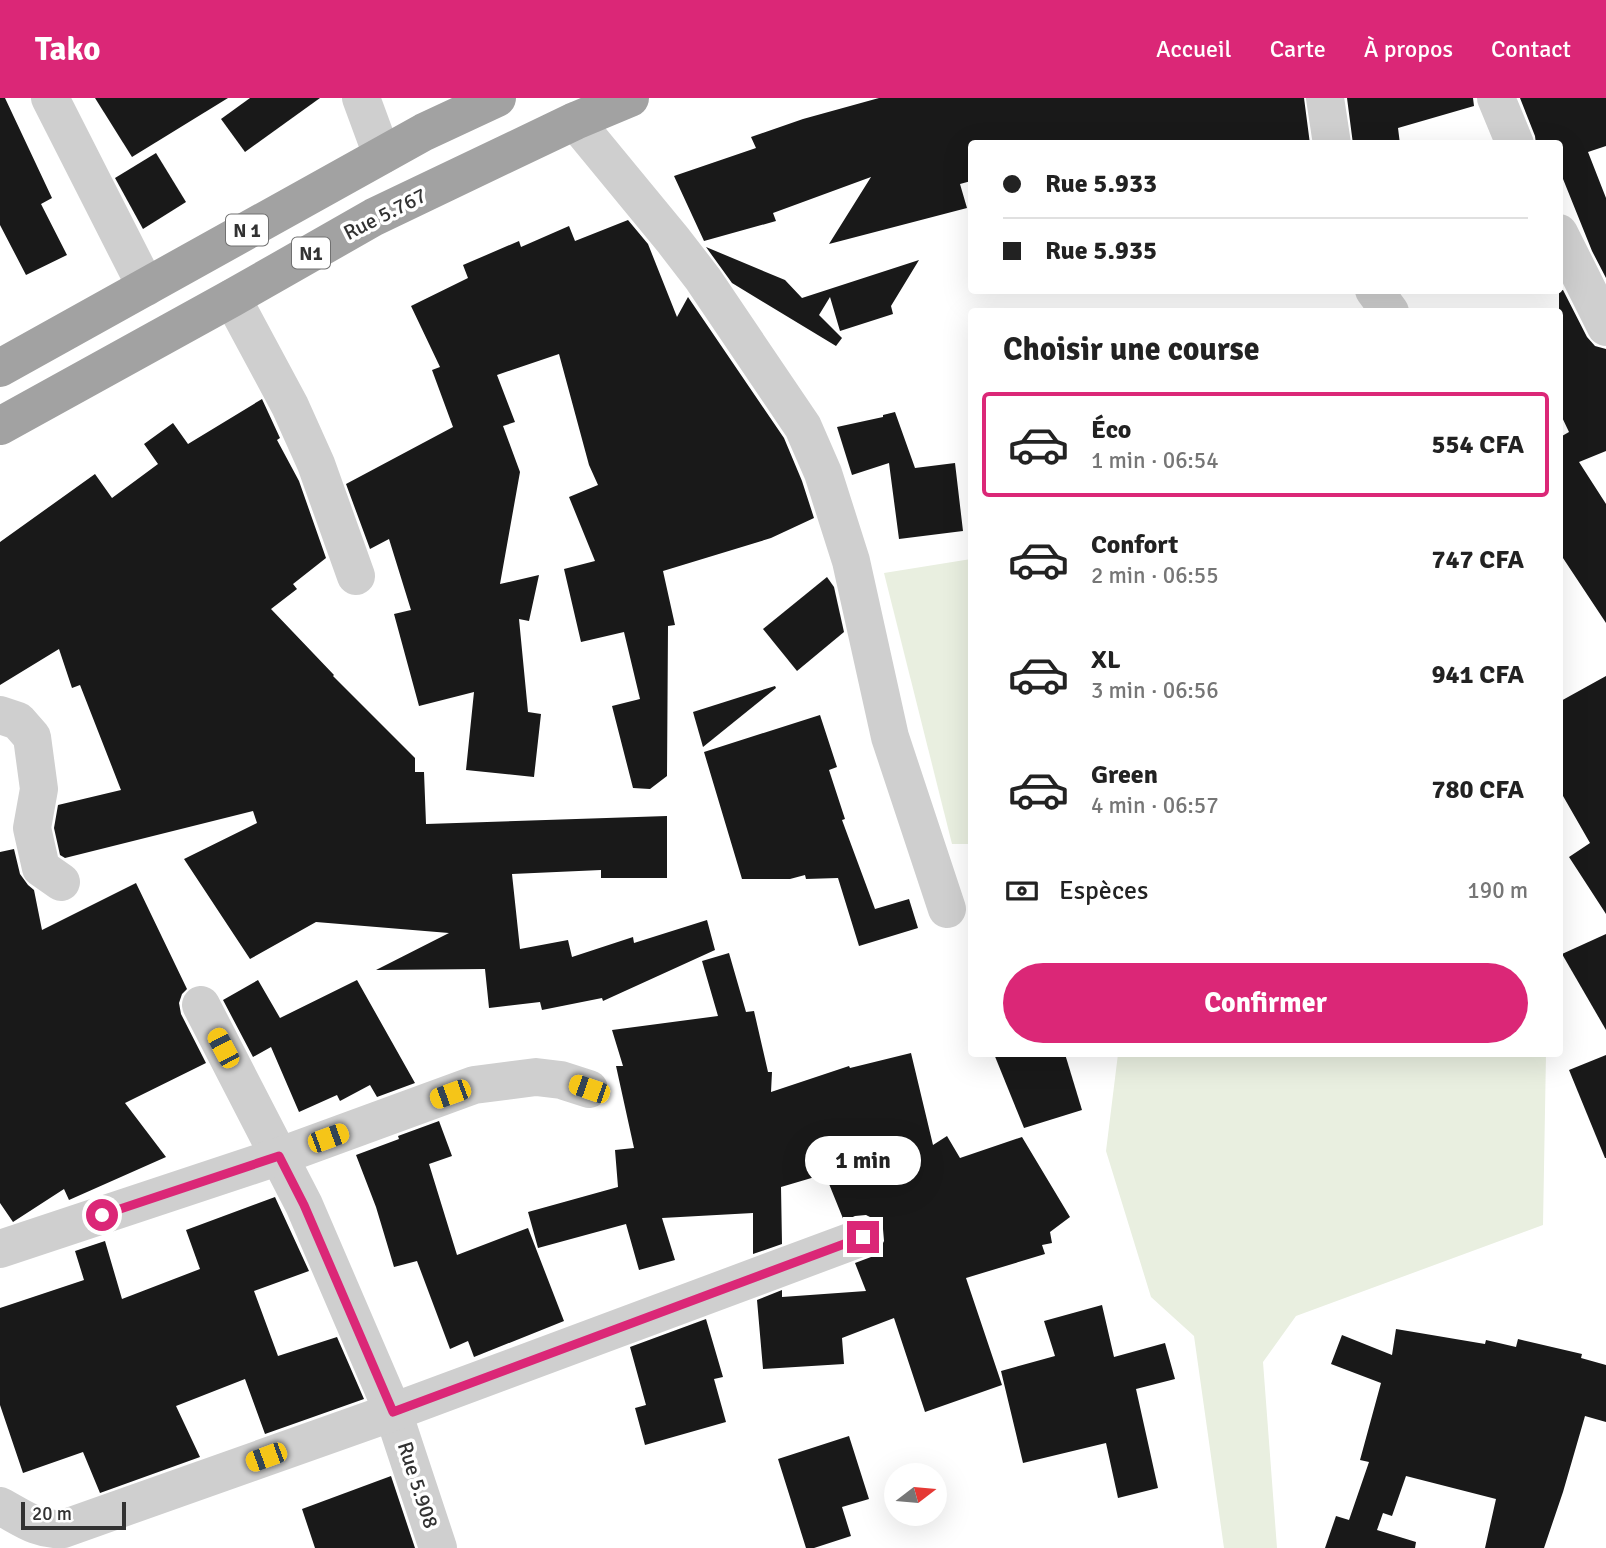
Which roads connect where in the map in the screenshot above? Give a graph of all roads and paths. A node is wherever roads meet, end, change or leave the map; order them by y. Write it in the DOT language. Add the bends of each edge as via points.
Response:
graph roads {
  1 [pos="50,98"];
  2 [pos="361,98"];
  3 [pos="497,98"];
  4 [pos="630,98"];
  5 [pos="1325,98"];
  6 [pos="1496,98"];
  7 [pos="575,121"];
  8 [pos="1331,140"];
  9 [pos="1513,140"];
  10 [pos="382,155"];
  11 [pos="1563,241"];
  12 [pos="145,287"];
  13 [pos="232,298"];
  14 [pos="1606,327"];
  15 [pos="0,368"];
  16 [pos="0,425"];
  17 [pos="356,576"];
  18 [pos="0,715"];
  19 [pos="61,882"];
  20 [pos="947,909"];
  21 [pos="201,1004"];
  22 [pos="589,1089"];
  23 [pos="279,1156"];
  24 [pos="863,1237"];
  25 [pos="0,1249"];
  26 [pos="393,1412"];
  27 [pos="0,1506"];
  28 [pos="438,1548"];
  1 -- 12 [label="street"];
  2 -- 10 [label="street"];
  3 -- 10 [label="highway, N 1"];
  4 -- 7 [label="highway, Rue 5.767 / N1"];
  5 -- 8 [label="street"];
  6 -- 9 [label="street"];
  7 -- 13 [label="highway, Rue 5.767 / N1" via="374,217"];
  7 -- 20 [label="street" via="703,279 803,427 851,561 890,737"];
  10 -- 12 [label="highway, N 1"];
  11 -- 14 [label="street"];
  12 -- 15 [label="highway, N 1"];
  13 -- 16 [label="highway, Rue 5.767 / N1"];
  13 -- 17 [label="street" via="290,405"];
  18 -- 19 [label="street" via="18,721 32,737 39,789 32,828 41,868"];
  21 -- 23 [label="street, Rue 5.908"];
  22 -- 23 [label="street" via="536,1077 474,1085"];
  23 -- 25 [label="street"];
  23 -- 26 [label="street, Rue 5.908"];
  24 -- 26 [label="street"];
  26 -- 27 [label="street" via="63,1529 38,1527"];
  26 -- 28 [label="street, Rue 5.908"];
}
